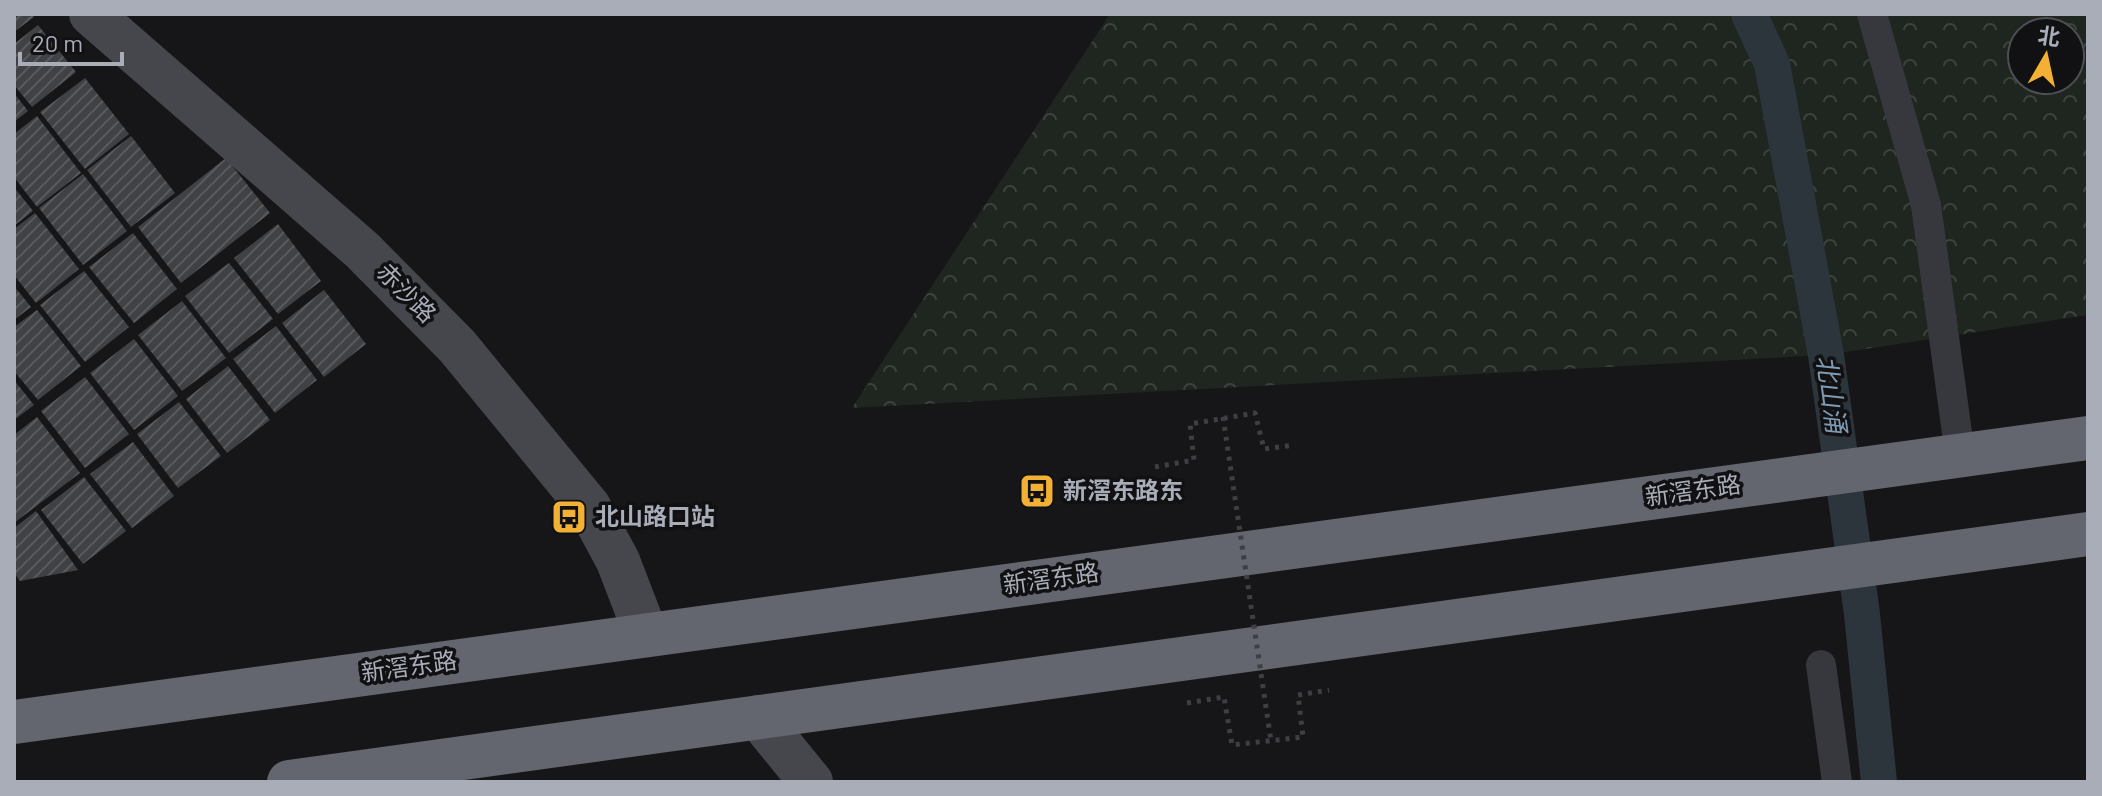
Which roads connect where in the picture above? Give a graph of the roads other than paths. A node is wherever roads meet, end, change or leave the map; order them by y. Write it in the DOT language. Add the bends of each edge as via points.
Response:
graph roads {
  1 [pos="91,14"];
  2 [pos="1872,14"];
  3 [pos="2088,438"];
  4 [pos="1960,455"];
  5 [pos="2088,534"];
  6 [pos="646,634"];
  7 [pos="1821,665"];
  8 [pos="758,717"];
  9 [pos="14,722"];
  10 [pos="289,782"];
  11 [pos="811,782"];
  12 [pos="1837,782"];
  1 -- 6 [label="street, 赤沙路" via="362,250 457,346 589,507 618,561"];
  2 -- 4 [label="street" via="1926,205"];
  3 -- 4 [label="highway, 新滘东路"];
  4 -- 6 [label="highway, 新滘东路"];
  5 -- 8 [label="highway"];
  6 -- 9 [label="highway, 新滘东路"];
  7 -- 12 [label="street"];
  8 -- 10 [label="highway"];
  8 -- 11 [label="street"];
}
